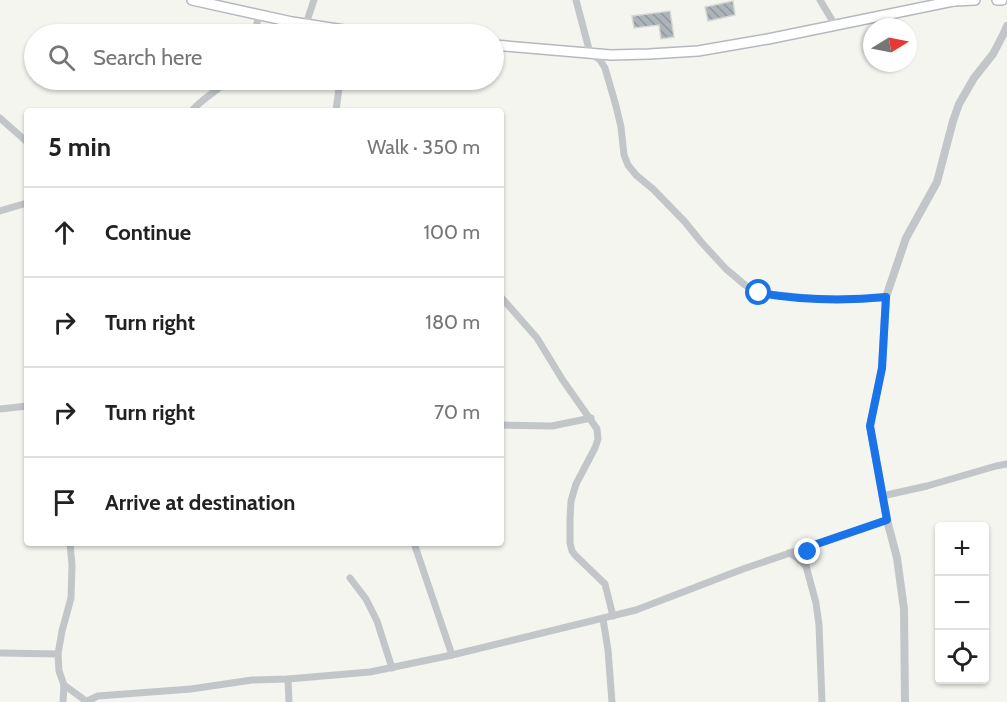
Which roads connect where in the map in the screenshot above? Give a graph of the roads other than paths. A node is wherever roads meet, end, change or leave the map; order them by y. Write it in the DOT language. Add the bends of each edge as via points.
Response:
graph roads {
  1 [pos="192,0"];
  2 [pos="314,0"];
  3 [pos="576,0"];
  4 [pos="820,0"];
  5 [pos="975,0"];
  6 [pos="997,0"];
  7 [pos="1005,0"];
  8 [pos="956,1"];
  9 [pos="259,16"];
  10 [pos="257,24"];
  11 [pos="306,24"];
  12 [pos="835,25"];
  13 [pos="1007,26"];
  14 [pos="504,46"];
  15 [pos="590,53"];
  16 [pos="219,90"];
  17 [pos="339,90"];
  18 [pos="194,108"];
  19 [pos="336,108"];
  20 [pos="0,118"];
  21 [pos="24,139"];
  22 [pos="24,204"];
  23 [pos="0,211"];
  24 [pos="886,297"];
  25 [pos="504,300"];
  26 [pos="24,406"];
  27 [pos="0,409"];
  28 [pos="591,418"];
  29 [pos="504,425"];
  30 [pos="1007,464"];
  31 [pos="882,496"];
  32 [pos="887,520"];
  33 [pos="69,546"];
  34 [pos="415,546"];
  35 [pos="811,546"];
  36 [pos="789,553"];
  37 [pos="806,566"];
  38 [pos="350,578"];
  39 [pos="613,616"];
  40 [pos="603,619"];
  41 [pos="0,653"];
  42 [pos="58,654"];
  43 [pos="452,655"];
  44 [pos="392,668"];
  45 [pos="288,680"];
  46 [pos="64,686"];
  47 [pos="63,702"];
  48 [pos="86,702"];
  49 [pos="290,702"];
  50 [pos="612,702"];
  51 [pos="822,702"];
  52 [pos="905,702"];
  1 -- 9 [label="main road"];
  2 -- 11 [label="street"];
  3 -- 15 [label="street"];
  4 -- 12 [label="street"];
  5 -- 8 [label="main road"];
  6 -- 7 [label="main road"];
  8 -- 12 [label="main road"];
  9 -- 10 [label="street"];
  9 -- 11 [label="main road"];
  12 -- 15 [label="main road" via="698,51"];
  13 -- 24 [label="street" via="959,104 937,183 906,238"];
  14 -- 15 [label="main road"];
  15 -- 24 [label="street" via="605,68 628,165 745,285 770,295 818,299"];
  16 -- 18 [label="street"];
  17 -- 19 [label="street"];
  20 -- 21 [label="street"];
  22 -- 23 [label="street"];
  24 -- 31 [label="street" via="882,368 870,426"];
  25 -- 28 [label="street" via="537,338"];
  26 -- 27 [label="street"];
  28 -- 29 [label="street" via="552,426"];
  28 -- 39 [label="street" via="598,439 571,501 570,543 575,555 605,584"];
  30 -- 31 [label="street"];
  31 -- 32 [label="street"];
  32 -- 35 [label="street"];
  32 -- 52 [label="street" via="897,558 903,609"];
  33 -- 42 [label="street" via="71,598"];
  34 -- 43 [label="street"];
  35 -- 36 [label="street"];
  35 -- 37 [label="street"];
  36 -- 37 [label="street"];
  36 -- 39 [label="street"];
  37 -- 51 [label="street" via="819,625"];
  38 -- 44 [label="street" via="366,599"];
  39 -- 40 [label="street"];
  40 -- 43 [label="street"];
  40 -- 50 [label="street"];
  41 -- 42 [label="street"];
  42 -- 46 [label="street"];
  43 -- 44 [label="street"];
  44 -- 45 [label="street"];
  45 -- 48 [label="street" via="252,680 98,696"];
  45 -- 49 [label="street"];
  46 -- 47 [label="street"];
  46 -- 48 [label="street"];
}
